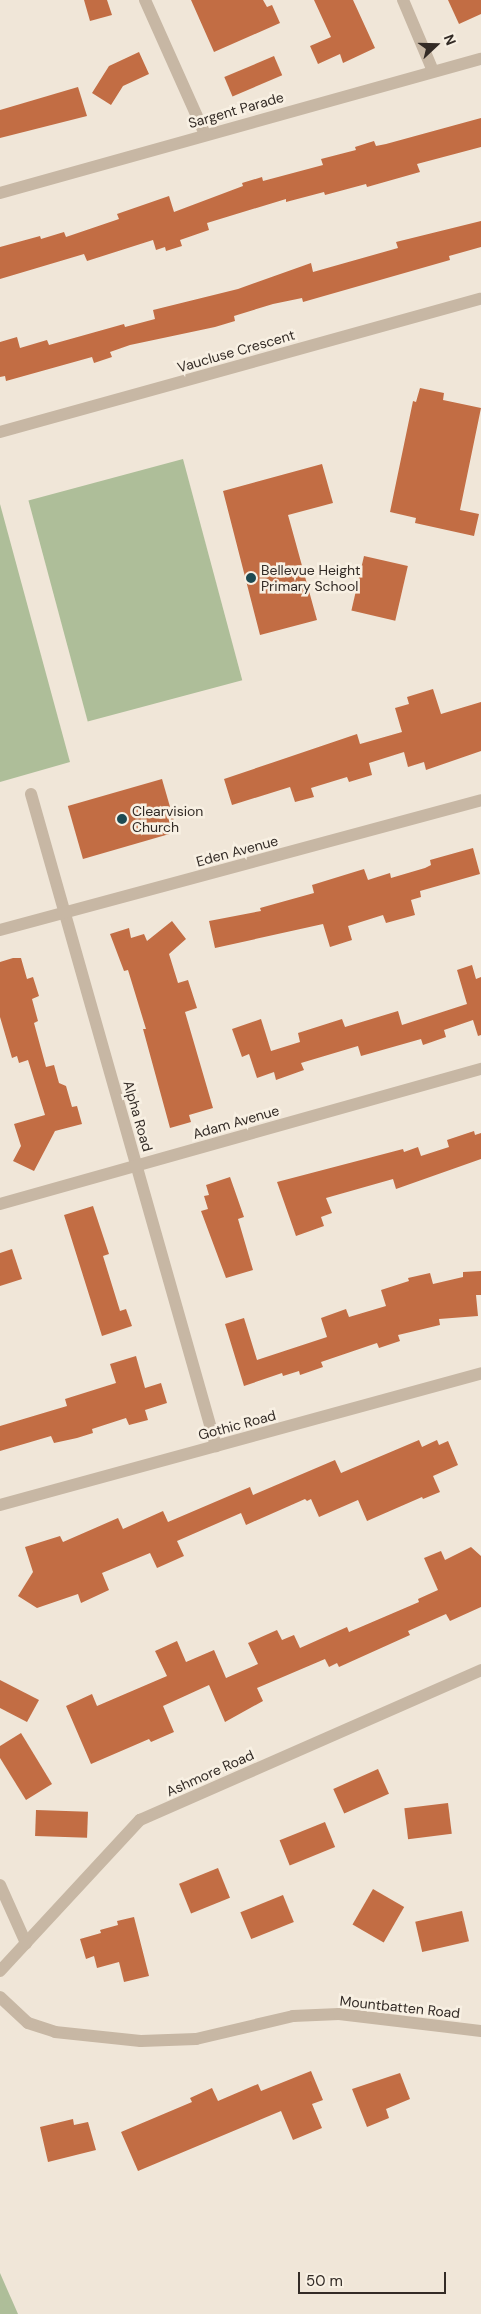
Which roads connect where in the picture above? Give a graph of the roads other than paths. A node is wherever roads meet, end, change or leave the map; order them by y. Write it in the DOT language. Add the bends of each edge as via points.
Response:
graph roads {
  1 [pos="145,0"];
  2 [pos="403,0"];
  3 [pos="481,59"];
  4 [pos="433,71"];
  5 [pos="205,134"];
  6 [pos="0,193"];
  7 [pos="481,299"];
  8 [pos="0,432"];
  9 [pos="31,794"];
  10 [pos="481,800"];
  11 [pos="65,912"];
  12 [pos="0,930"];
  13 [pos="481,1069"];
  14 [pos="137,1166"];
  15 [pos="0,1204"];
  16 [pos="481,1374"];
  17 [pos="216,1446"];
  18 [pos="0,1505"];
  19 [pos="481,1670"];
  20 [pos="0,1885"];
  21 [pos="26,1943"];
  22 [pos="0,1971"];
  23 [pos="0,1997"];
  24 [pos="481,2031"];
  1 -- 5 [label="street"];
  2 -- 4 [label="street"];
  3 -- 4 [label="street, Sargent Parade"];
  4 -- 5 [label="street, Sargent Parade"];
  5 -- 6 [label="street, Sargent Parade"];
  7 -- 8 [label="street, Vaucluse Crescent"];
  9 -- 11 [label="street, Alpha Road"];
  10 -- 11 [label="street, Eden Avenue"];
  11 -- 12 [label="street, Eden Avenue"];
  11 -- 14 [label="street, Alpha Road"];
  13 -- 14 [label="street, Adam Avenue"];
  14 -- 15 [label="street, Adam Avenue"];
  14 -- 17 [label="street, Alpha Road"];
  16 -- 17 [label="street, Gothic Road"];
  17 -- 18 [label="street, Gothic Road"];
  19 -- 21 [label="street, Ashmore Road" via="140,1820"];
  20 -- 21 [label="street"];
  21 -- 22 [label="street, Ashmore Road"];
  23 -- 24 [label="street, Mountbatten Road" via="28,2023 55,2032 141,2041 196,2040 293,2016 339,2014"];
}
